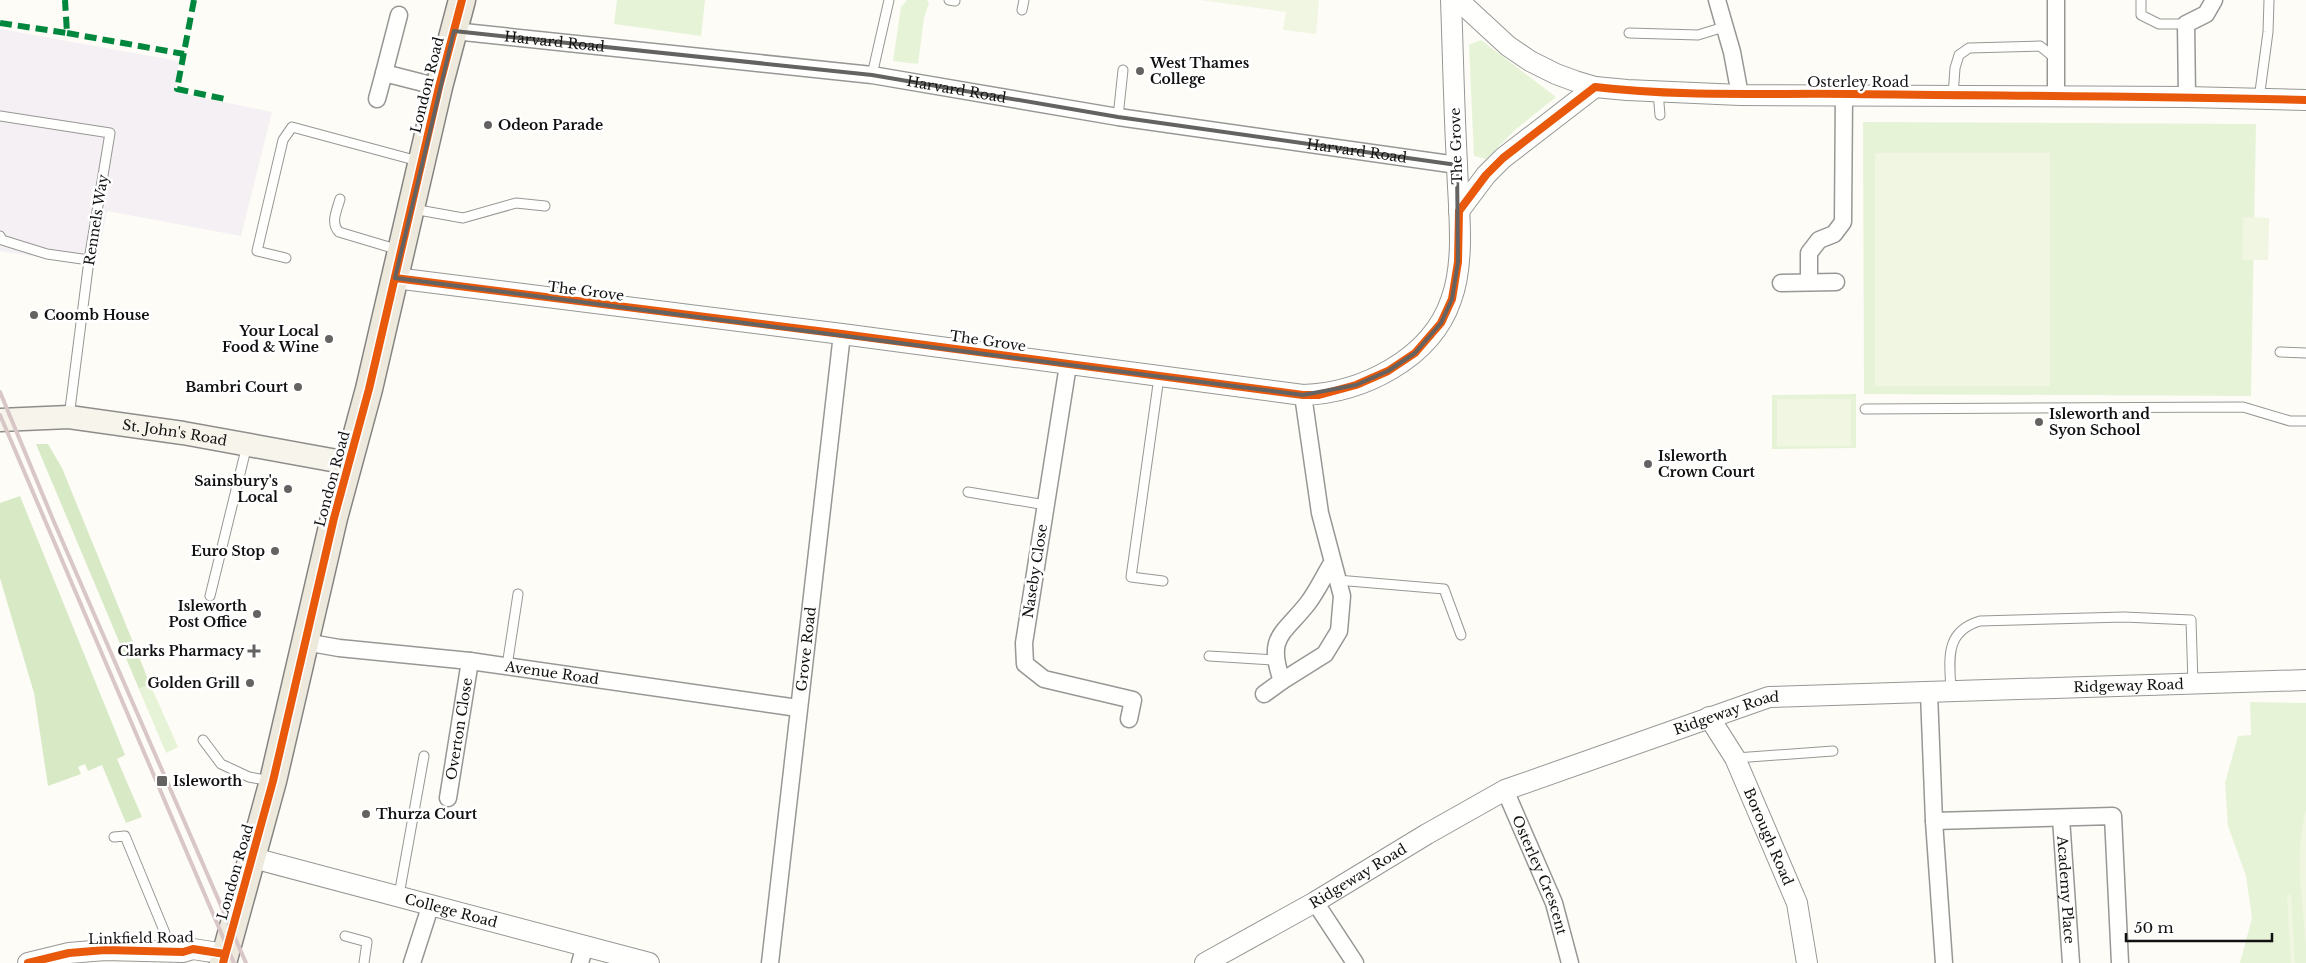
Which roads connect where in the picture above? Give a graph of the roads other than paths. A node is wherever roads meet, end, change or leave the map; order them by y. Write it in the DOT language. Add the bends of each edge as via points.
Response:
graph roads {
  1 [pos="462,0"];
  2 [pos="888,0"];
  3 [pos="1024,0"];
  4 [pos="1451,0"];
  5 [pos="1458,0"];
  6 [pos="1717,0"];
  7 [pos="2056,0"];
  8 [pos="2141,0"];
  9 [pos="2214,0"];
  10 [pos="2269,0"];
  11 [pos="1022,10"];
  12 [pos="399,15"];
  13 [pos="2186,24"];
  14 [pos="1724,27"];
  15 [pos="454,30"];
  16 [pos="1629,33"];
  17 [pos="2056,59"];
  18 [pos="1123,70"];
  19 [pos="384,74"];
  20 [pos="872,75"];
  21 [pos="439,87"];
  22 [pos="1595,87"];
  23 [pos="1658,92"];
  24 [pos="1844,94"];
  25 [pos="1740,95"];
  26 [pos="1953,96"];
  27 [pos="2056,97"];
  28 [pos="2187,97"];
  29 [pos="377,99"];
  30 [pos="2259,99"];
  31 [pos="2306,100"];
  32 [pos="1660,115"];
  33 [pos="0,116"];
  34 [pos="1118,117"];
  35 [pos="421,162"];
  36 [pos="1457,165"];
  37 [pos="340,199"];
  38 [pos="545,206"];
  39 [pos="410,208"];
  40 [pos="1459,211"];
  41 [pos="0,236"];
  42 [pos="401,251"];
  43 [pos="286,258"];
  44 [pos="89,260"];
  45 [pos="395,278"];
  46 [pos="1809,282"];
  47 [pos="1836,282"];
  48 [pos="1781,284"];
  49 [pos="842,334"];
  50 [pos="2280,352"];
  51 [pos="2306,353"];
  52 [pos="1068,365"];
  53 [pos="1159,377"];
  54 [pos="1303,396"];
  55 [pos="1865,409"];
  56 [pos="69,417"];
  57 [pos="0,420"];
  58 [pos="2306,422"];
  59 [pos="248,445"];
  60 [pos="348,463"];
  61 [pos="968,492"];
  62 [pos="1046,505"];
  63 [pos="1332,562"];
  64 [pos="1337,580"];
  65 [pos="1163,581"];
  66 [pos="518,594"];
  67 [pos="210,596"];
  68 [pos="1461,635"];
  69 [pos="305,642"];
  70 [pos="1209,656"];
  71 [pos="1274,660"];
  72 [pos="470,661"];
  73 [pos="507,666"];
  74 [pos="2306,680"];
  75 [pos="1282,681"];
  76 [pos="2193,684"];
  77 [pos="1930,693"];
  78 [pos="1951,693"];
  79 [pos="1264,694"];
  80 [pos="798,708"];
  81 [pos="1709,716"];
  82 [pos="1129,719"];
  83 [pos="203,740"];
  84 [pos="1833,751"];
  85 [pos="424,756"];
  86 [pos="1735,758"];
  87 [pos="273,781"];
  88 [pos="1506,790"];
  89 [pos="448,798"];
  90 [pos="2061,818"];
  91 [pos="1934,821"];
  92 [pos="114,837"];
  93 [pos="252,858"];
  94 [pos="398,895"];
  95 [pos="1315,902"];
  96 [pos="431,904"];
  97 [pos="345,936"];
  98 [pos="172,952"];
  99 [pos="582,954"];
  100 [pos="224,958"];
  101 [pos="28,963"];
  102 [pos="364,963"];
  103 [pos="412,963"];
  104 [pos="649,963"];
  105 [pos="770,963"];
  106 [pos="1205,963"];
  107 [pos="1355,963"];
  108 [pos="1570,963"];
  109 [pos="1807,963"];
  110 [pos="1944,963"];
  111 [pos="2071,963"];
  112 [pos="2120,963"];
  1 -- 15 [label="main road, London Road"];
  2 -- 20 [label="lane"];
  3 -- 11 [label="lane"];
  4 -- 36 [label="street, The Grove"];
  5 -- 22 [label="street, Osterley Road" via="1508,46 1530,61"];
  6 -- 14 [label="street"];
  7 -- 17 [label="street"];
  8 -- 13 [label="lane" via="2141,16 2159,24"];
  9 -- 13 [label="street" via="2206,14"];
  10 -- 30 [label="lane"];
  12 -- 19 [label="street"];
  13 -- 28 [label="street"];
  14 -- 16 [label="lane" via="1698,35"];
  14 -- 25 [label="street"];
  15 -- 20 [label="street, Harvard Road"];
  15 -- 21 [label="main road, London Road"];
  17 -- 26 [label="lane" via="2040,46 1969,48 1960,56 1955,68"];
  17 -- 27 [label="street"];
  18 -- 34 [label="lane"];
  19 -- 21 [label="street"];
  19 -- 29 [label="street"];
  20 -- 34 [label="street, Harvard Road"];
  21 -- 35 [label="main road, London Road"];
  22 -- 23 [label="street, Osterley Road"];
  22 -- 40 [label="street" via="1503,158"];
  23 -- 25 [label="street, Osterley Road"];
  23 -- 32 [label="lane"];
  24 -- 25 [label="street, Osterley Road"];
  24 -- 26 [label="street, Osterley Road"];
  24 -- 46 [label="street" via="1843,222 1834,234 1819,240 1809,253"];
  26 -- 27 [label="street, Osterley Road"];
  27 -- 28 [label="street, Osterley Road"];
  28 -- 30 [label="street, Osterley Road"];
  30 -- 31 [label="street, Osterley Road"];
  33 -- 44 [label="lane, Rennels Way" via="110,134"];
  34 -- 36 [label="street, Harvard Road"];
  35 -- 39 [label="main road, London Road"];
  35 -- 43 [label="lane" via="292,127 283,140 256,252"];
  36 -- 40 [label="street, The Grove"];
  37 -- 42 [label="lane" via="334,228"];
  38 -- 39 [label="lane" via="516,203 463,218"];
  39 -- 42 [label="main road, London Road"];
  40 -- 54 [label="street, The Grove" via="1458,262 1452,299 1441,323 1415,353 1388,371 1356,385"];
  41 -- 44 [label="lane" via="2,240 47,254"];
  42 -- 45 [label="main road, London Road"];
  44 -- 56 [label="lane, Rennels Way"];
  45 -- 49 [label="street, The Grove"];
  45 -- 60 [label="main road, London Road"];
  46 -- 47 [label="street"];
  46 -- 48 [label="street"];
  49 -- 52 [label="street, The Grove"];
  49 -- 80 [label="street, Grove Road"];
  50 -- 51 [label="lane"];
  52 -- 53 [label="street, The Grove"];
  52 -- 62 [label="street, Naseby Close"];
  53 -- 54 [label="street, The Grove"];
  53 -- 65 [label="lane" via="1131,577"];
  54 -- 63 [label="street" via="1320,512"];
  55 -- 58 [label="lane" via="2243,407 2290,422"];
  56 -- 57 [label="main road, St. John's Road"];
  56 -- 59 [label="main road, St. John's Road"];
  59 -- 60 [label="main road, St. John's Road"];
  59 -- 67 [label="lane"];
  60 -- 69 [label="main road, London Road"];
  61 -- 62 [label="lane"];
  62 -- 82 [label="street, Naseby Close" via="1024,643 1025,664 1044,679 1139,702"];
  63 -- 64 [label="street"];
  63 -- 71 [label="street" via="1309,602 1276,643"];
  64 -- 68 [label="lane" via="1444,589"];
  64 -- 75 [label="street" via="1342,596 1339,631 1325,654"];
  66 -- 73 [label="lane"];
  69 -- 72 [label="street, Avenue Road"];
  69 -- 87 [label="main road, London Road"];
  70 -- 71 [label="lane"];
  71 -- 75 [label="street"];
  72 -- 73 [label="street, Avenue Road"];
  72 -- 89 [label="street, Overton Close"];
  73 -- 80 [label="street, Avenue Road"];
  74 -- 76 [label="street, Ridgeway Road"];
  75 -- 79 [label="street"];
  76 -- 78 [label="street, Ridgeway Road"];
  76 -- 78 [label="lane" via="2191,620 2124,617 1980,621 1968,624 1956,633 1950,663"];
  77 -- 78 [label="street, Ridgeway Road"];
  77 -- 81 [label="street, Ridgeway Road" via="1769,697"];
  77 -- 91 [label="street"];
  80 -- 105 [label="street, Grove Road"];
  81 -- 86 [label="street, Borough Road"];
  81 -- 88 [label="street, Ridgeway Road"];
  83 -- 87 [label="lane" via="221,764 249,777"];
  84 -- 86 [label="lane"];
  85 -- 94 [label="lane"];
  86 -- 109 [label="street, Borough Road" via="1797,903"];
  87 -- 93 [label="main road, London Road"];
  88 -- 95 [label="street, Ridgeway Road"];
  88 -- 108 [label="street, Osterley Crescent" via="1554,903"];
  90 -- 91 [label="street, Academy Place"];
  90 -- 111 [label="street, Academy Place"];
  90 -- 112 [label="street, Academy Place" via="2112,816"];
  91 -- 110 [label="street"];
  92 -- 98 [label="lane" via="125,836"];
  93 -- 94 [label="street, College Road"];
  93 -- 100 [label="main road, London Road"];
  94 -- 96 [label="street, College Road"];
  95 -- 106 [label="street, Ridgeway Road"];
  95 -- 107 [label="street"];
  96 -- 99 [label="street, College Road"];
  96 -- 103 [label="street"];
  97 -- 102 [label="lane" via="367,942"];
  98 -- 100 [label="street, Linkfield Road" via="193,949"];
  98 -- 101 [label="street, Linkfield Road" via="78,952"];
  99 -- 104 [label="street, College Road"];
}
